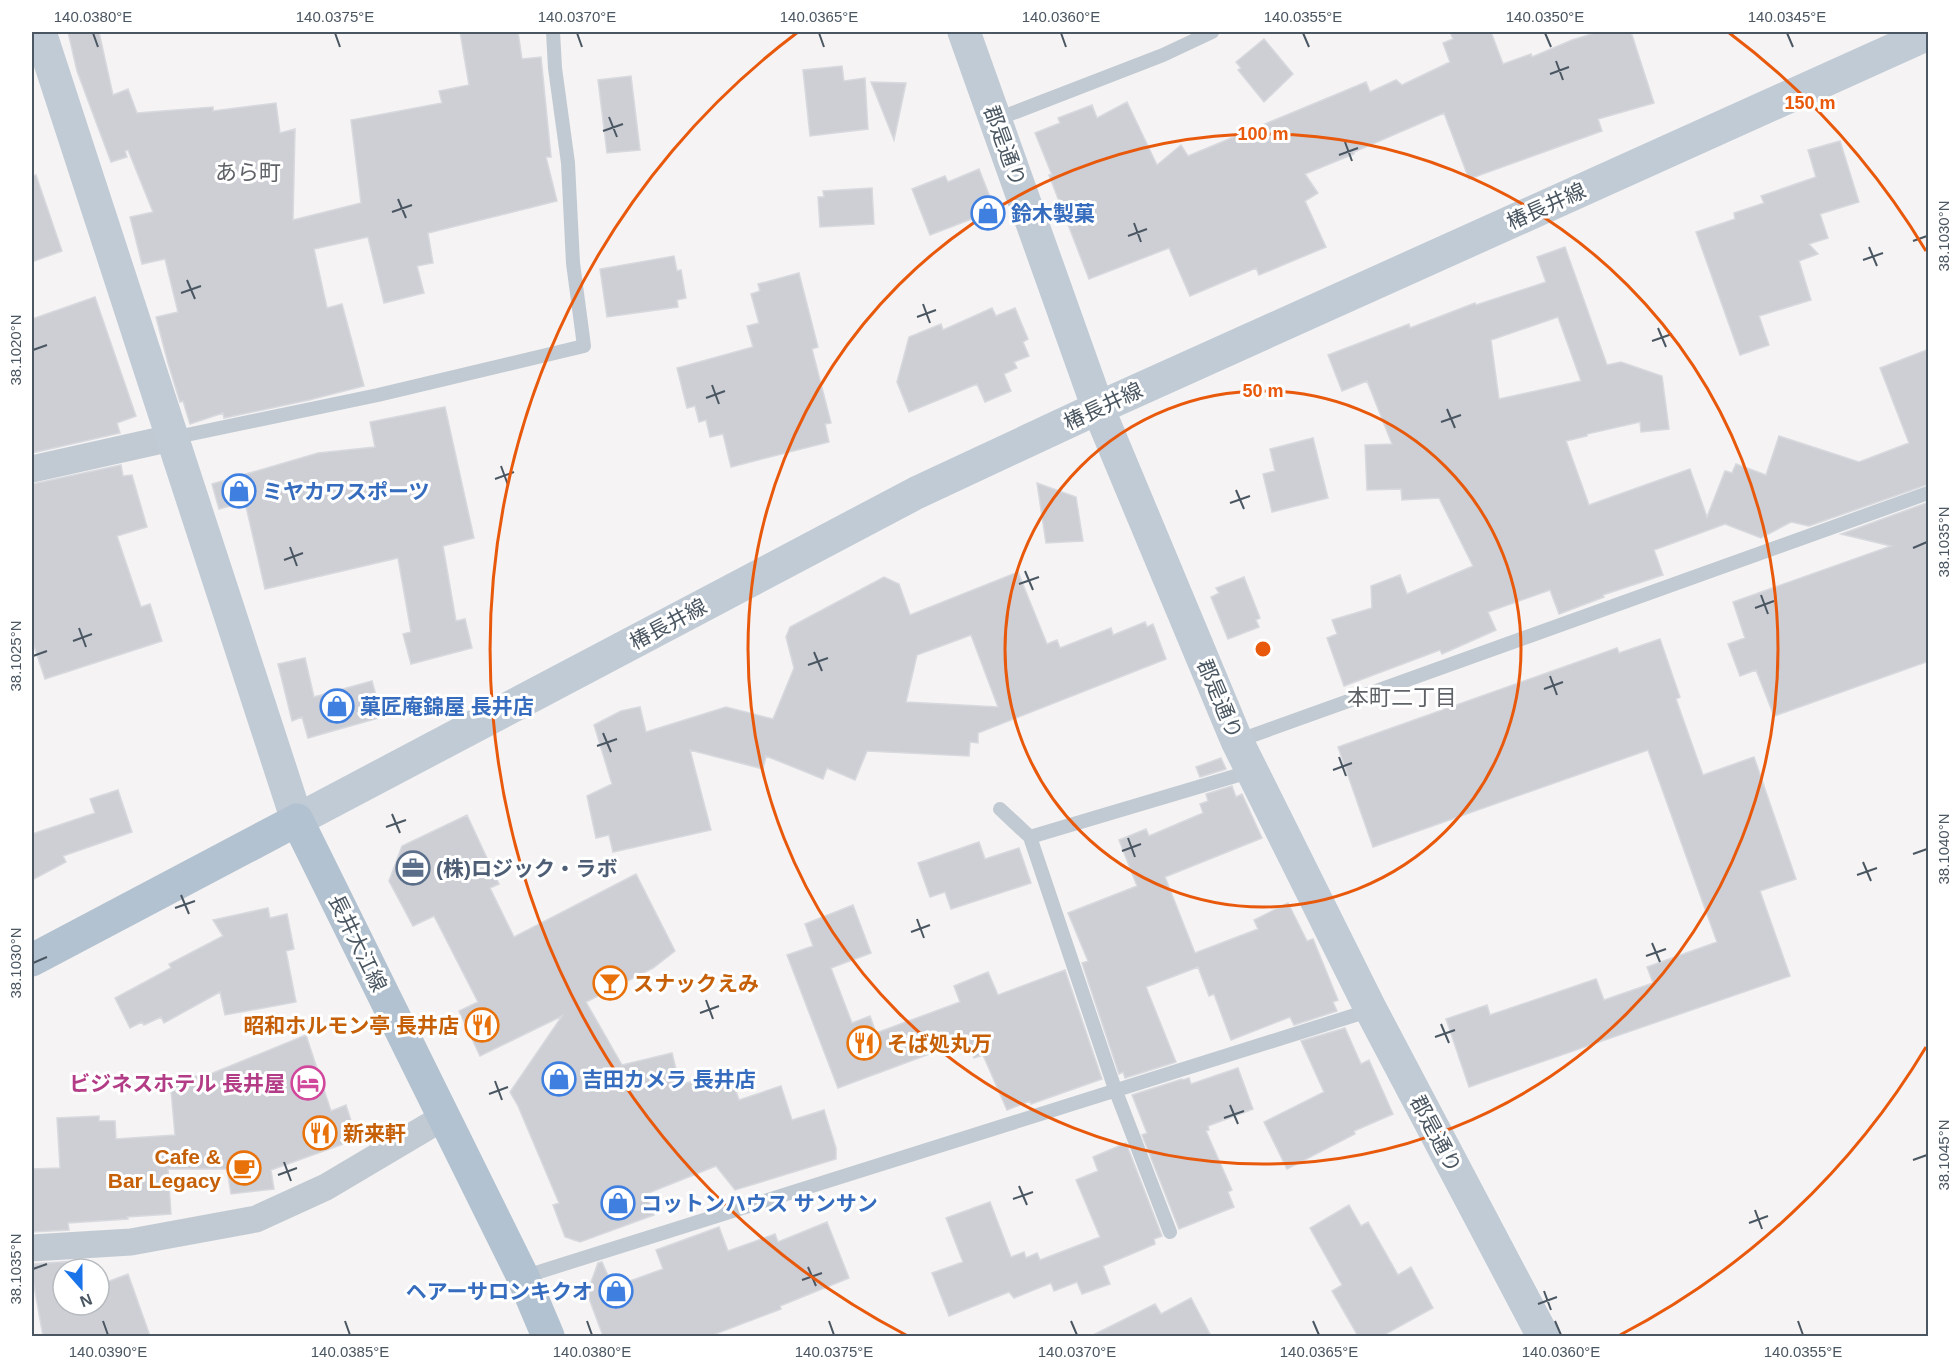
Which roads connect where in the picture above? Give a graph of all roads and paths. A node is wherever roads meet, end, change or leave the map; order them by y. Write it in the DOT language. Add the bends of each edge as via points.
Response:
graph roads {
  1 [pos="40,32"];
  2 [pos="553,32"];
  3 [pos="964,32"];
  4 [pos="1212,32"];
  5 [pos="1929,34"];
  6 [pos="996,120"];
  7 [pos="1098,408"];
  8 [pos="171,438"];
  9 [pos="32,469"];
  10 [pos="1929,494"];
  11 [pos="1237,741"];
  12 [pos="1252,771"];
  13 [pos="1000,809"];
  14 [pos="297,820"];
  15 [pos="1030,837"];
  16 [pos="32,960"];
  17 [pos="1371,1010"];
  18 [pos="1115,1089"];
  19 [pos="444,1116"];
  20 [pos="1170,1232"];
  21 [pos="32,1248"];
  22 [pos="523,1277"];
  23 [pos="548,1336"];
  24 [pos="1543,1336"];
  1 -- 8 [label="street"];
  2 -- 8 [label="lane" via="584,346 378,395"];
  3 -- 6 [label="street, 郡是通り"];
  4 -- 6 [label="lane"];
  5 -- 7 [label="street, 椿長井線"];
  6 -- 7 [label="street, 郡是通り"];
  7 -- 11 [label="street, 郡是通り"];
  7 -- 14 [label="street, 椿長井線" via="916,493"];
  8 -- 9 [label="street"];
  8 -- 14 [label="street"];
  10 -- 11 [label="lane"];
  11 -- 12 [label="street, 郡是通り"];
  12 -- 15 [label="lane"];
  12 -- 17 [label="street, 郡是通り"];
  13 -- 15 [label="lane"];
  14 -- 16 [label="main road"];
  14 -- 19 [label="main road, 長井大江線"];
  15 -- 18 [label="lane"];
  17 -- 18 [label="lane"];
  17 -- 24 [label="street, 郡是通り"];
  18 -- 20 [label="lane"];
  18 -- 22 [label="lane"];
  19 -- 21 [label="street" via="326,1187 256,1219 130,1242"];
  19 -- 22 [label="main road, 長井大江線"];
  22 -- 23 [label="main road, 長井大江線"];
}
